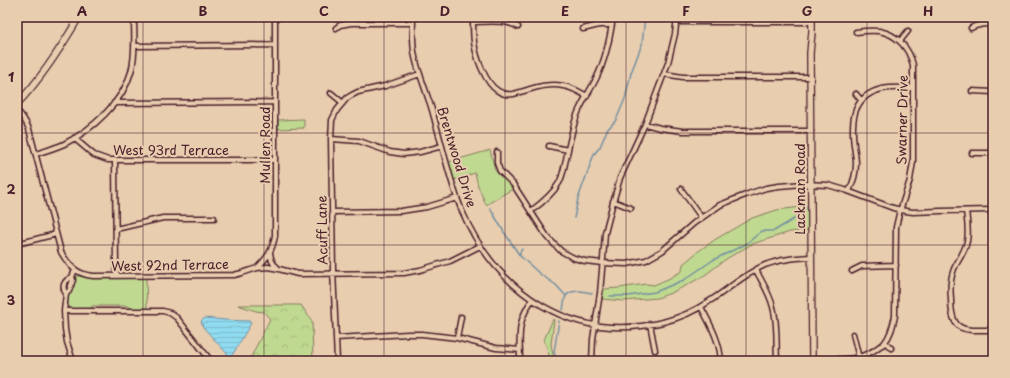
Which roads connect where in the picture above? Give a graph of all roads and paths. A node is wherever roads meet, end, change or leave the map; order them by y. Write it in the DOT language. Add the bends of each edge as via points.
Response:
graph roads {
  1 [pos="79,17"];
  2 [pos="134,17"];
  3 [pos="275,17"];
  4 [pos="413,17"];
  5 [pos="473,17"];
  6 [pos="613,17"];
  7 [pos="676,19"];
  8 [pos="812,19"];
  9 [pos="473,22"];
  10 [pos="413,23"];
  11 [pos="993,24"];
  12 [pos="612,25"];
  13 [pos="518,27"];
  14 [pos="336,28"];
  15 [pos="971,28"];
  16 [pos="583,29"];
  17 [pos="908,31"];
  18 [pos="856,32"];
  19 [pos="900,41"];
  20 [pos="275,45"];
  21 [pos="134,46"];
  22 [pos="420,74"];
  23 [pos="664,74"];
  24 [pos="810,77"];
  25 [pos="913,88"];
  26 [pos="972,91"];
  27 [pos="993,92"];
  28 [pos="331,93"];
  29 [pos="856,94"];
  30 [pos="587,96"];
  31 [pos="861,100"];
  32 [pos="275,102"];
  33 [pos="114,103"];
  34 [pos="343,103"];
  35 [pos="17,104"];
  36 [pos="17,111"];
  37 [pos="644,124"];
  38 [pos="811,131"];
  39 [pos="74,138"];
  40 [pos="332,139"];
  41 [pos="442,146"];
  42 [pos="549,146"];
  43 [pos="568,150"];
  44 [pos="497,152"];
  45 [pos="972,153"];
  46 [pos="993,153"];
  47 [pos="36,154"];
  48 [pos="275,160"];
  49 [pos="116,161"];
  50 [pos="811,184"];
  51 [pos="681,189"];
  52 [pos="849,191"];
  53 [pos="457,198"];
  54 [pos="613,202"];
  55 [pos="630,208"];
  56 [pos="900,210"];
  57 [pos="966,210"];
  58 [pos="993,210"];
  59 [pos="531,211"];
  60 [pos="332,212"];
  61 [pos="701,217"];
  62 [pos="214,218"];
  63 [pos="116,229"];
  64 [pos="56,234"];
  65 [pos="17,244"];
  66 [pos="480,246"];
  67 [pos="270,253"];
  68 [pos="811,257"];
  69 [pos="602,263"];
  70 [pos="896,265"];
  71 [pos="257,268"];
  72 [pos="279,269"];
  73 [pos="75,270"];
  74 [pos="756,270"];
  75 [pos="852,271"];
  76 [pos="333,274"];
  77 [pos="117,276"];
  78 [pos="72,277"];
  79 [pos="66,294"];
  80 [pos="532,300"];
  81 [pos="701,307"];
  82 [pos="64,311"];
  83 [pos="461,317"];
  84 [pos="650,324"];
  85 [pos="595,325"];
  86 [pos="993,330"];
  87 [pos="853,334"];
  88 [pos="336,338"];
  89 [pos="457,338"];
  90 [pos="885,342"];
  91 [pos="892,348"];
  92 [pos="520,350"];
  93 [pos="655,350"];
  94 [pos="859,358"];
  95 [pos="812,360"];
  96 [pos="73,361"];
  97 [pos="211,361"];
  98 [pos="337,361"];
  99 [pos="520,361"];
  100 [pos="592,361"];
  101 [pos="720,361"];
  102 [pos="776,361"];
  1 -- 35 [label="main road" via="37,82"];
  2 -- 21 [label="street"];
  3 -- 20 [label="street, Mullen Road"];
  4 -- 10 [label="street, Brentwood Drive"];
  5 -- 9 [label="street"];
  6 -- 12 [label="street"];
  7 -- 8 [label="street"];
  7 -- 23 [label="street" via="671,52"];
  8 -- 24 [label="main road, Lackman Road"];
  9 -- 13 [label="street" via="502,22"];
  9 -- 30 [label="street" via="477,56 491,84 497,90 513,94 555,85 572,88"];
  10 -- 14 [label="street" via="351,23"];
  10 -- 22 [label="street, Brentwood Drive" via="414,56"];
  11 -- 15 [label="street" via="976,25"];
  12 -- 16 [label="street"];
  12 -- 30 [label="street" via="601,69"];
  17 -- 19 [label="street"];
  18 -- 19 [label="street" via="879,32"];
  19 -- 25 [label="street, Swarner Drive" via="912,60"];
  20 -- 21 [label="street"];
  20 -- 32 [label="street, Mullen Road"];
  21 -- 33 [label="street" via="132,71 124,91"];
  22 -- 34 [label="street, Acuff Lane" via="358,92"];
  22 -- 41 [label="street, Brentwood Drive"];
  23 -- 24 [label="street" via="683,77"];
  23 -- 37 [label="street"];
  24 -- 38 [label="main road, Lackman Road"];
  25 -- 31 [label="street" via="882,89"];
  25 -- 56 [label="street, Swarner Drive" via="913,162"];
  26 -- 27 [label="street"];
  28 -- 34 [label="street"];
  29 -- 31 [label="street"];
  30 -- 43 [label="street" via="578,113"];
  31 -- 52 [label="street" via="853,121 856,165"];
  32 -- 33 [label="street"];
  32 -- 48 [label="street, Mullen Road"];
  33 -- 39 [label="street" via="90,128"];
  34 -- 40 [label="street, Acuff Lane" via="336,110 332,120"];
  36 -- 47 [label="street" via="26,122"];
  37 -- 38 [label="street" via="683,131"];
  37 -- 54 [label="street"];
  38 -- 50 [label="main road, Lackman Road"];
  39 -- 47 [label="street"];
  39 -- 49 [label="street, West 93rd Terrace" via="94,155"];
  40 -- 41 [label="street" via="359,142 404,154"];
  40 -- 60 [label="street, Acuff Lane"];
  41 -- 53 [label="street, Brentwood Drive"];
  42 -- 43 [label="street"];
  43 -- 59 [label="street" via="555,190"];
  44 -- 59 [label="street" via="500,171 513,184"];
  45 -- 46 [label="street"];
  47 -- 64 [label="street"];
  48 -- 49 [label="street, West 93rd Terrace"];
  48 -- 67 [label="street, Mullen Road" via="275,236"];
  49 -- 63 [label="street"];
  50 -- 52 [label="street" via="828,185"];
  50 -- 61 [label="street" via="779,186 748,194"];
  50 -- 68 [label="main road, Lackman Road"];
  51 -- 61 [label="street"];
  52 -- 56 [label="street"];
  53 -- 60 [label="street" via="406,211"];
  53 -- 66 [label="street, Brentwood Drive"];
  54 -- 55 [label="street"];
  54 -- 69 [label="street"];
  56 -- 57 [label="street"];
  56 -- 70 [label="street, Swarner Drive" via="896,231"];
  57 -- 58 [label="street"];
  57 -- 86 [label="street" via="967,240 950,284 952,317 956,325 962,328"];
  59 -- 69 [label="street" via="546,235 561,251 584,261"];
  60 -- 76 [label="street, Acuff Lane"];
  61 -- 69 [label="street" via="654,256 638,263"];
  62 -- 63 [label="street" via="163,218"];
  63 -- 77 [label="street"];
  64 -- 65 [label="street"];
  64 -- 73 [label="street, West 92nd Terrace" via="61,252"];
  66 -- 76 [label="street, West 92nd Terrace" via="450,261 420,270 396,274"];
  66 -- 80 [label="street, Brentwood Drive" via="504,277"];
  67 -- 71 [label="street, Mullen Road"];
  67 -- 72 [label="street" via="274,265"];
  68 -- 74 [label="street, Brentwood Drive" via="779,260"];
  68 -- 95 [label="main road, Lackman Road"];
  69 -- 85 [label="street"];
  70 -- 75 [label="street" via="862,266"];
  70 -- 90 [label="street, Swarner Drive" via="895,316"];
  71 -- 72 [label="street, West 92nd Terrace"];
  71 -- 77 [label="street, West 92nd Terrace" via="234,275"];
  72 -- 76 [label="street, West 92nd Terrace" via="298,274"];
  73 -- 77 [label="street, West 92nd Terrace" via="87,275"];
  73 -- 78 [label="street"];
  74 -- 81 [label="street, Brentwood Drive"];
  74 -- 102 [label="street" via="769,295 776,318"];
  76 -- 88 [label="street, Acuff Lane"];
  78 -- 79 [label="street"];
  78 -- 79 [label="street" via="63,286"];
  79 -- 82 [label="street"];
  80 -- 85 [label="street, Brentwood Drive" via="555,313"];
  80 -- 92 [label="street" via="521,324"];
  81 -- 84 [label="street, Brentwood Drive" via="677,318"];
  81 -- 101 [label="street" via="716,339"];
  82 -- 96 [label="street" via="67,342"];
  82 -- 97 [label="street" via="170,313 177,318"];
  83 -- 89 [label="street"];
  84 -- 85 [label="street, Brentwood Drive" via="625,327"];
  84 -- 93 [label="street"];
  85 -- 100 [label="street"];
  87 -- 94 [label="street"];
  88 -- 89 [label="street" via="408,334"];
  88 -- 98 [label="street, Acuff Lane"];
  89 -- 92 [label="street" via="496,348"];
  90 -- 91 [label="street"];
  90 -- 94 [label="street"];
  92 -- 99 [label="street"];
  94 -- 95 [label="street"];
}
